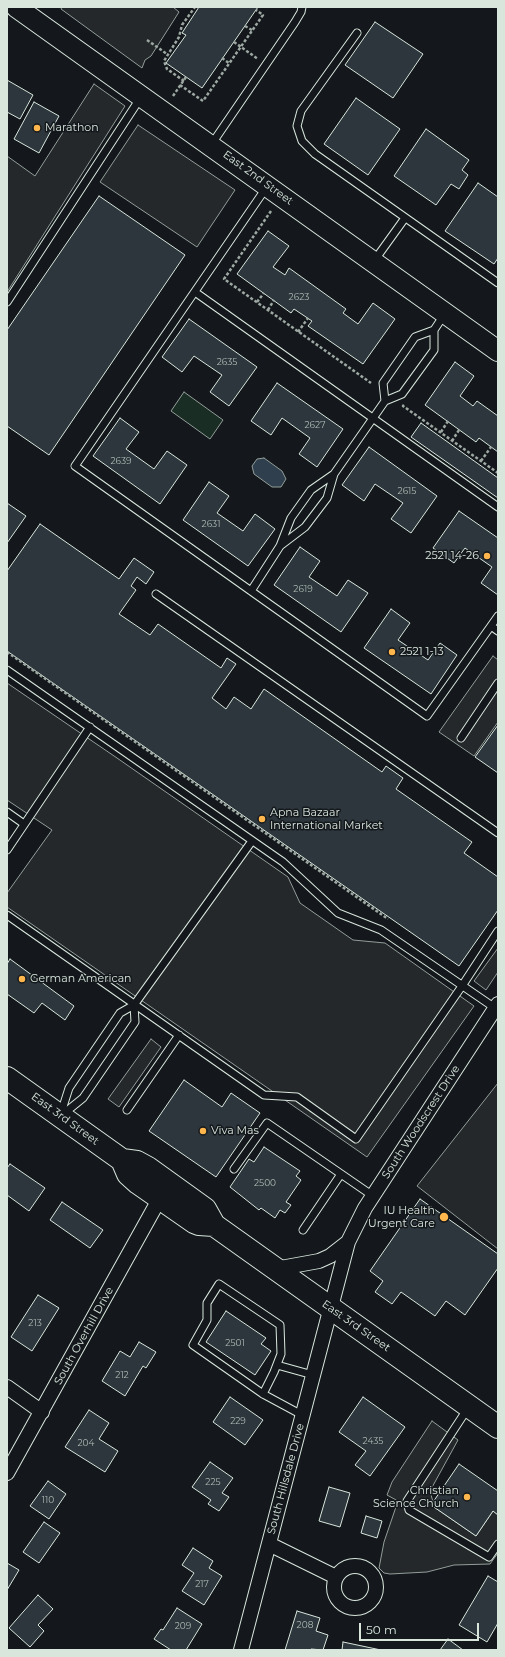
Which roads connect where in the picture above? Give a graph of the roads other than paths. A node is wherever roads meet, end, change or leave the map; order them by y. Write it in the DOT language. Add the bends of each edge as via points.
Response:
graph roads {
  1 [pos="16,7"];
  2 [pos="302,7"];
  3 [pos="357,33"];
  4 [pos="142,95"];
  5 [pos="211,145"];
  6 [pos="268,186"];
  7 [pos="405,218"];
  8 [pos="374,261"];
  9 [pos="498,283"];
  10 [pos="195,292"];
  11 [pos="8,300"];
  12 [pos="445,313"];
  13 [pos="434,330"];
  14 [pos="498,351"];
  15 [pos="385,401"];
  16 [pos="373,418"];
  17 [pos="334,474"];
  18 [pos="498,507"];
  19 [pos="280,546"];
  20 [pos="251,591"];
  21 [pos="156,594"];
  22 [pos="498,616"];
  23 [pos="491,626"];
  24 [pos="498,631"];
  25 [pos="7,670"];
  26 [pos="498,683"];
  27 [pos="90,727"];
  28 [pos="461,738"];
  29 [pos="7,812"];
  30 [pos="24,824"];
  31 [pos="498,833"];
  32 [pos="252,841"];
  33 [pos="7,850"];
  34 [pos="7,915"];
  35 [pos="498,931"];
  36 [pos="462,986"];
  37 [pos="134,1005"];
  38 [pos="495,1012"];
  39 [pos="179,1035"];
  40 [pos="7,1078"];
  41 [pos="127,1110"];
  42 [pos="60,1116"];
  43 [pos="122,1160"];
  44 [pos="234,1169"];
  45 [pos="341,1174"];
  46 [pos="373,1196"];
  47 [pos="160,1198"];
  48 [pos="214,1225"];
  49 [pos="303,1230"];
  50 [pos="348,1242"];
  51 [pos="275,1269"];
  52 [pos="330,1308"];
  53 [pos="277,1365"];
  54 [pos="313,1375"];
  55 [pos="7,1387"];
  56 [pos="263,1394"];
  57 [pos="469,1406"];
  58 [pos="42,1412"];
  59 [pos="302,1415"];
  60 [pos="498,1426"];
  61 [pos="7,1473"];
  62 [pos="269,1544"];
  63 [pos="498,1544"];
  64 [pos="336,1577"];
  65 [pos="241,1650"];
  1 -- 4 [label="street, East 2nd Street"];
  2 -- 5 [label="lane" via="295,22"];
  3 -- 7 [label="lane" via="301,111 297,126 302,141 315,154"];
  4 -- 5 [label="street, East 2nd Street"];
  4 -- 11 [label="lane"];
  5 -- 6 [label="street, East 2nd Street"];
  6 -- 8 [label="street, East 2nd Street"];
  6 -- 10 [label="lane"];
  7 -- 8 [label="lane"];
  7 -- 9 [label="lane"];
  8 -- 12 [label="street, East 2nd Street"];
  10 -- 16 [label="lane"];
  10 -- 20 [label="lane" via="75,466"];
  12 -- 13 [label="lane"];
  12 -- 14 [label="street, East 2nd Street"];
  13 -- 15 [label="lane" via="434,350 402,394"];
  13 -- 15 [label="lane" via="415,337 384,383"];
  15 -- 16 [label="lane"];
  16 -- 17 [label="lane"];
  16 -- 18 [label="lane"];
  17 -- 19 [label="lane" via="311,490 291,518"];
  17 -- 19 [label="lane" via="327,498 305,527"];
  19 -- 20 [label="lane"];
  20 -- 23 [label="lane" via="427,716"];
  21 -- 31 [label="lane"];
  22 -- 23 [label="lane"];
  23 -- 24 [label="lane"];
  25 -- 27 [label="lane"];
  26 -- 28 [label="lane"];
  27 -- 30 [label="lane"];
  27 -- 32 [label="lane"];
  29 -- 30 [label="lane"];
  30 -- 33 [label="lane"];
  32 -- 36 [label="lane" via="283,862 338,913 381,930"];
  32 -- 37 [label="lane"];
  34 -- 37 [label="lane"];
  35 -- 36 [label="lane"];
  36 -- 38 [label="lane"];
  36 -- 39 [label="lane" via="356,1139 297,1097 264,1095"];
  37 -- 39 [label="lane"];
  37 -- 42 [label="lane" via="120,1013 69,1088"];
  37 -- 42 [label="lane" via="135,1022 83,1098"];
  38 -- 46 [label="street, South Woodscrest Drive"];
  39 -- 41 [label="lane"];
  40 -- 42 [label="main road, East 3rd Street"];
  42 -- 43 [label="main road, East 3rd Street"];
  43 -- 47 [label="main road, East 3rd Street" via="131,1177"];
  43 -- 48 [label="main road, East 3rd Street" via="137,1162 205,1208"];
  44 -- 45 [label="lane" via="267,1123"];
  45 -- 46 [label="lane"];
  45 -- 49 [label="lane"];
  46 -- 50 [label="street, South Woodscrest Drive"];
  47 -- 48 [label="main road, East 3rd Street" via="194,1222"];
  47 -- 58 [label="street, South Overhill Drive"];
  48 -- 51 [label="main road, East 3rd Street"];
  50 -- 51 [label="street, South Woodscrest Drive" via="319,1261"];
  50 -- 52 [label="street, South Woodscrest Drive"];
  51 -- 52 [label="main road, East 3rd Street"];
  52 -- 54 [label="street, South Hillsdale Drive"];
  52 -- 57 [label="main road, East 3rd Street"];
  53 -- 54 [label="lane"];
  53 -- 56 [label="lane"];
  53 -- 56 [label="lane" via="281,1354 280,1325 219,1284 207,1303 207,1320 193,1345"];
  54 -- 59 [label="street, South Hillsdale Drive"];
  55 -- 58 [label="street"];
  56 -- 59 [label="lane"];
  57 -- 60 [label="main road, East 3rd Street"];
  57 -- 63 [label="lane" via="407,1501 410,1510 489,1557"];
  58 -- 61 [label="street, South Overhill Drive"];
  59 -- 62 [label="street, South Hillsdale Drive"];
  62 -- 64 [label="street"];
  62 -- 65 [label="street, South Hillsdale Drive"];
}
